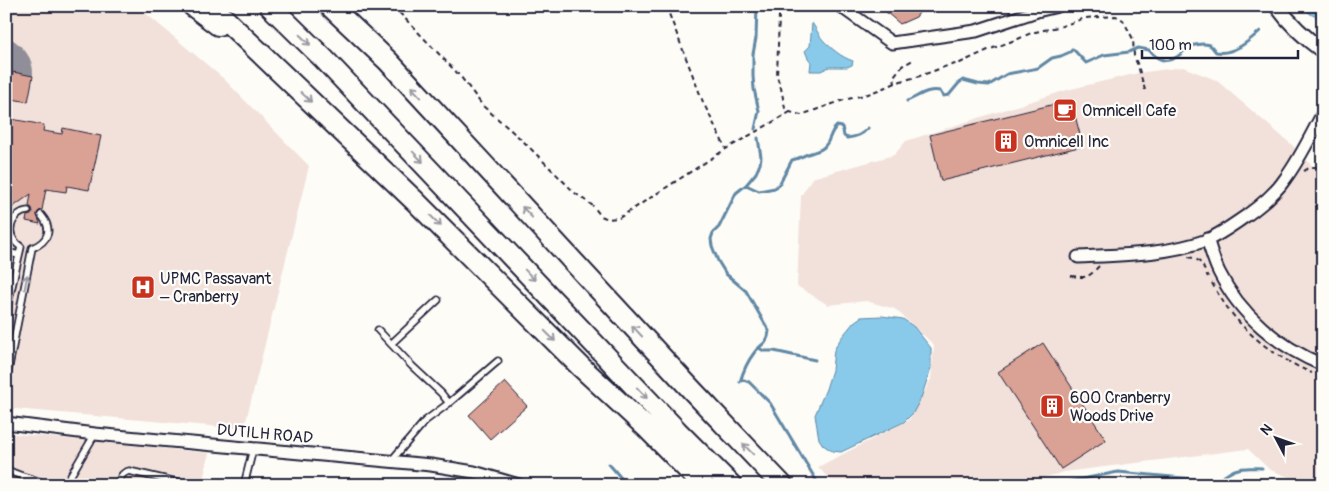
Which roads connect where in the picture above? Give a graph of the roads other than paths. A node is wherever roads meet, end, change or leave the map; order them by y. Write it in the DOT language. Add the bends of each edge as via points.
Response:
graph roads {
  1 [pos="193,6"];
  2 [pos="211,6"];
  3 [pos="270,6"];
  4 [pos="330,6"];
  5 [pos="345,6"];
  6 [pos="840,6"];
  7 [pos="1058,6"];
  8 [pos="1277,6"];
  9 [pos="1323,51"];
  10 [pos="388,61"];
  11 [pos="270,64"];
  12 [pos="1323,112"];
  13 [pos="28,211"];
  14 [pos="41,215"];
  15 [pos="1207,240"];
  16 [pos="6,252"];
  17 [pos="19,255"];
  18 [pos="1078,257"];
  19 [pos="438,300"];
  20 [pos="6,312"];
  21 [pos="378,330"];
  22 [pos="391,344"];
  23 [pos="498,361"];
  24 [pos="1323,365"];
  25 [pos="581,367"];
  26 [pos="6,382"];
  27 [pos="448,403"];
  28 [pos="6,423"];
  29 [pos="95,434"];
  30 [pos="253,449"];
  31 [pos="390,461"];
  32 [pos="6,469"];
  33 [pos="48,485"];
  34 [pos="65,485"];
  35 [pos="118,485"];
  36 [pos="184,485"];
  37 [pos="244,485"];
  38 [pos="519,485"];
  39 [pos="684,485"];
  40 [pos="703,485"];
  41 [pos="731,485"];
  42 [pos="782,485"];
  1 -- 11 [label="highway"];
  2 -- 11 [label="highway"];
  3 -- 41 [label="highway, one-way"];
  4 -- 10 [label="highway"];
  5 -- 10 [label="highway"];
  6 -- 7 [label="street" via="892,43 976,31"];
  8 -- 9 [label="street" via="1303,36"];
  42 -- 10 [label="highway, one-way"];
  11 -- 25 [label="highway, one-way" via="415,201"];
  12 -- 15 [label="street" via="1298,159 1274,192 1256,209"];
  13 -- 17 [label="lane" via="16,216 11,224 14,241 21,247"];
  26 -- 14 [label="lane, one-way" via="32,248 40,245 48,230"];
  15 -- 18 [label="street" via="1138,254"];
  15 -- 24 [label="street" via="1219,271 1249,316 1293,351"];
  16 -- 17 [label="lane"];
  17 -- 20 [label="lane"];
  19 -- 22 [label="lane"];
  21 -- 22 [label="lane"];
  22 -- 27 [label="lane"];
  23 -- 27 [label="lane"];
  25 -- 39 [label="highway"];
  25 -- 40 [label="highway"];
  27 -- 31 [label="lane" via="425,421"];
  28 -- 29 [label="street, DUTILH ROAD"];
  29 -- 30 [label="street, DUTILH ROAD"];
  29 -- 34 [label="lane"];
  30 -- 31 [label="street, DUTILH ROAD"];
  30 -- 37 [label="lane"];
  31 -- 38 [label="street, DUTILH ROAD" via="452,468"];
  32 -- 33 [label="lane"];
  35 -- 36 [label="lane" via="120,476 128,471"];
}
